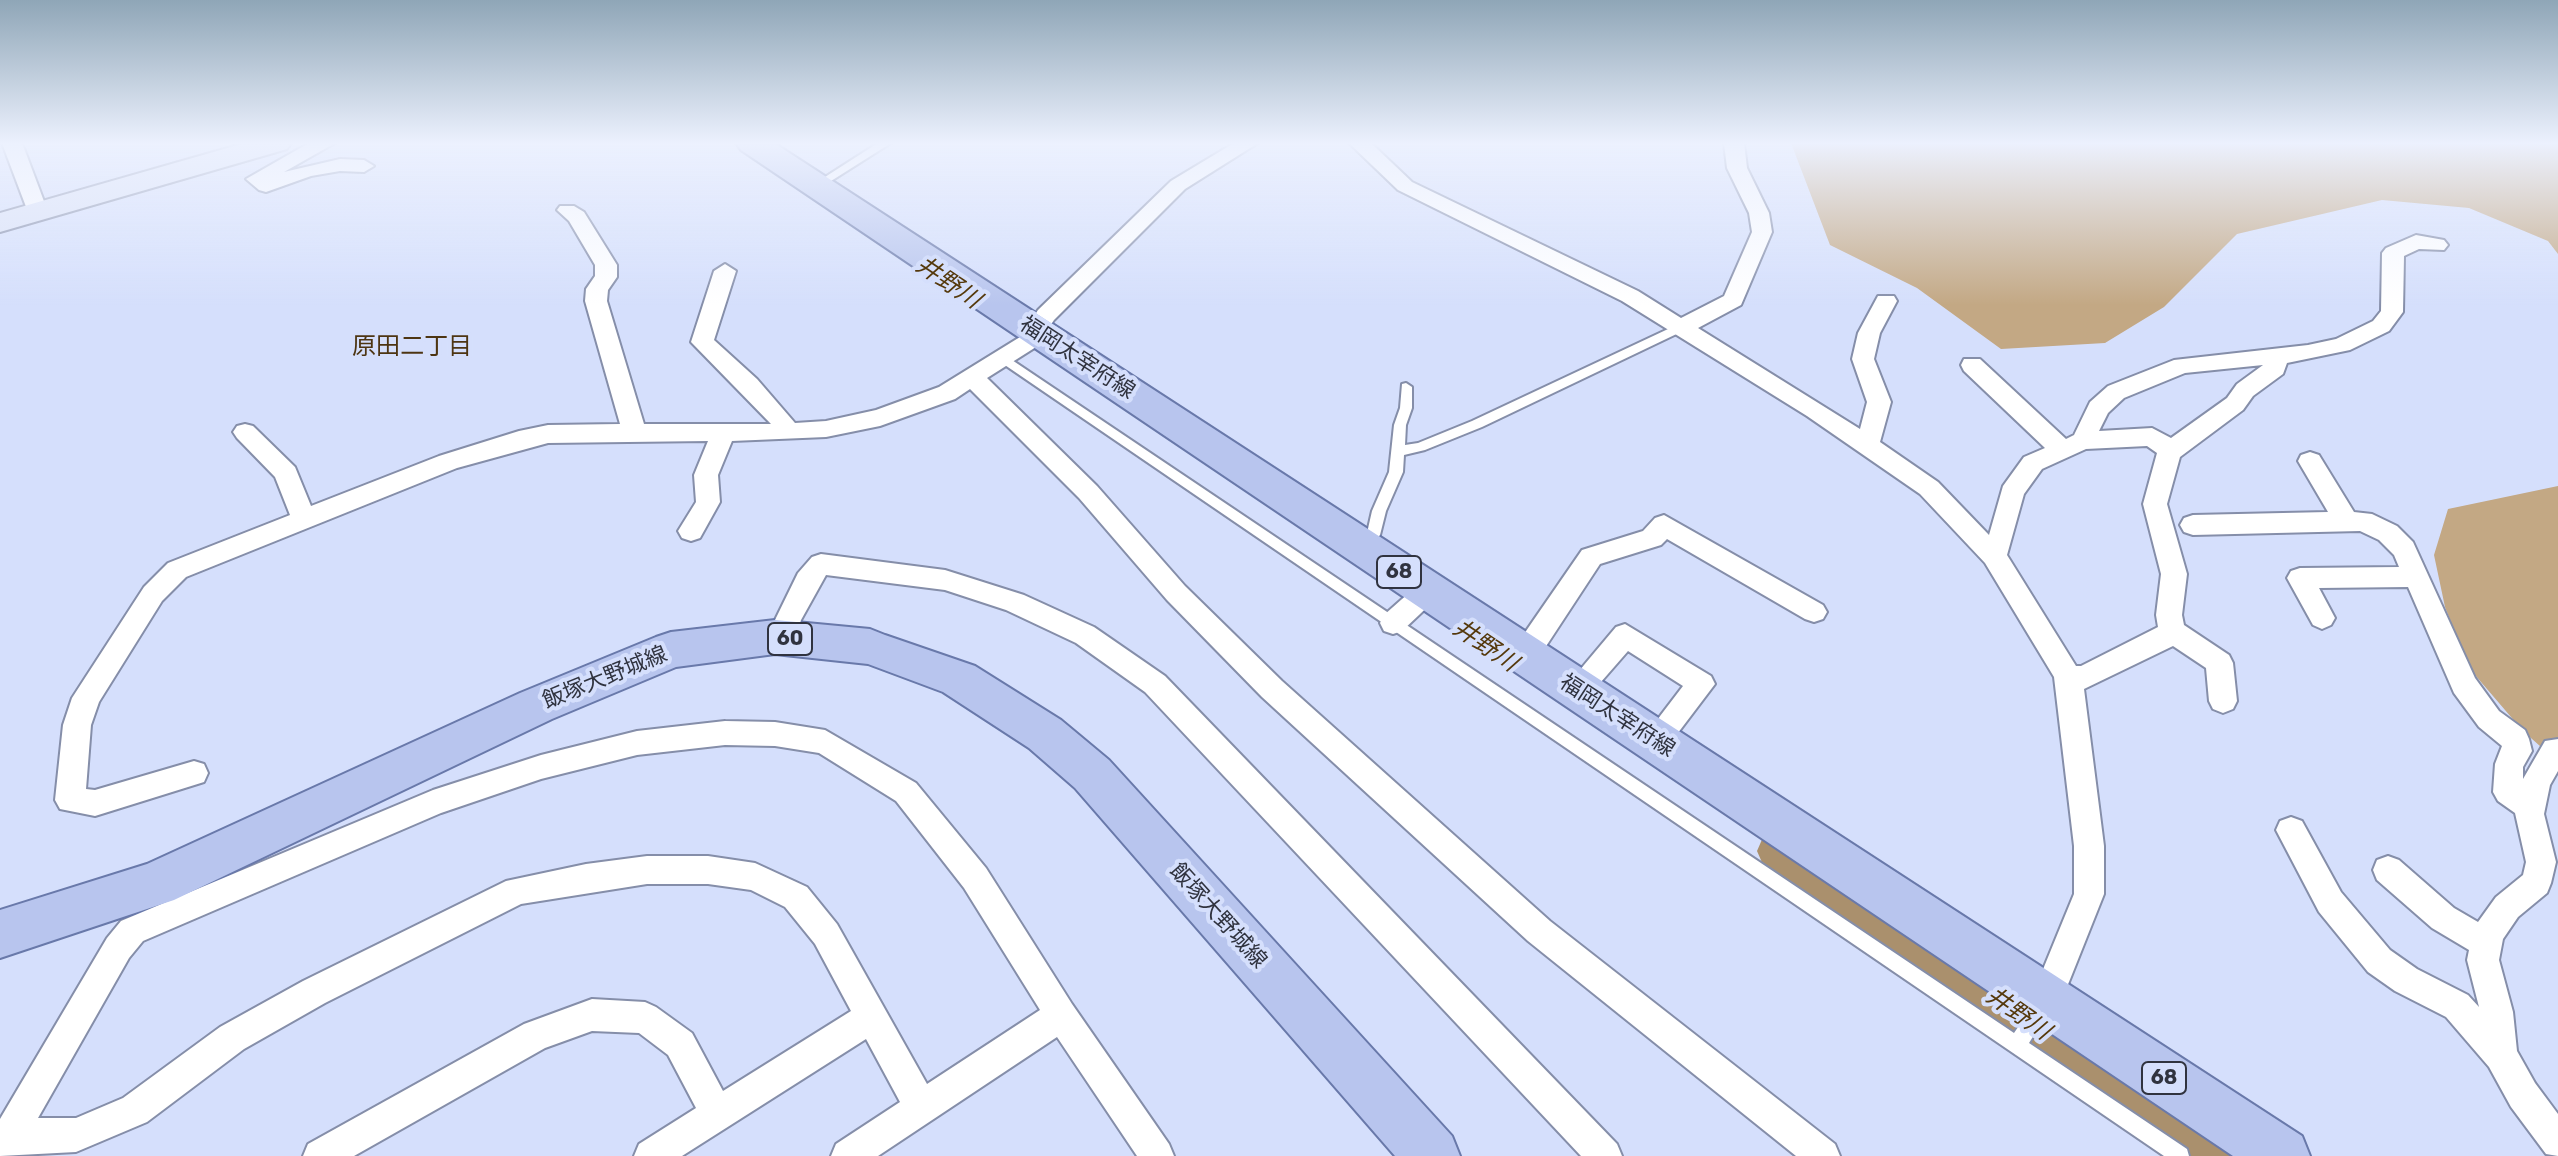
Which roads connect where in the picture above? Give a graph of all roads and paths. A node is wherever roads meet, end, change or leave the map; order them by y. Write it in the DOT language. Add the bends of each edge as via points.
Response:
graph roads {
  1 [pos="32,197"];
  2 [pos="90,197"];
  3 [pos="833,197"];
  4 [pos="1166,197"];
  5 [pos="1424,197"];
  6 [pos="1751,197"];
  7 [pos="567,210"];
  8 [pos="38,212"];
  9 [pos="0,223"];
  10 [pos="2437,245"];
  11 [pos="725,271"];
  12 [pos="1886,301"];
  13 [pos="1683,326"];
  14 [pos="1035,330"];
  15 [pos="2276,356"];
  16 [pos="1003,358"];
  17 [pos="1972,365"];
  18 [pos="973,378"];
  19 [pos="1406,387"];
  20 [pos="634,430"];
  21 [pos="245,432"];
  22 [pos="786,432"];
  23 [pos="725,433"];
  24 [pos="1867,446"];
  25 [pos="2073,446"];
  26 [pos="1400,451"];
  27 [pos="2171,451"];
  28 [pos="2310,461"];
  29 [pos="304,519"];
  30 [pos="2347,522"];
  31 [pos="2193,525"];
  32 [pos="691,531"];
  33 [pos="1361,547"];
  34 [pos="1994,556"];
  35 [pos="2415,577"];
  36 [pos="1425,593"];
  37 [pos="1814,612"];
  38 [pos="2322,618"];
  39 [pos="1393,623"];
  40 [pos="2172,631"];
  41 [pos="784,638"];
  42 [pos="1525,655"];
  43 [pos="2068,676"];
  44 [pos="1577,690"];
  45 [pos="2223,701"];
  46 [pos="1655,741"];
  47 [pos="2555,750"];
  48 [pos="194,773"];
  49 [pos="2530,807"];
  50 [pos="2291,830"];
  51 [pos="2388,870"];
  52 [pos="2548,884"];
  53 [pos="0,934"];
  54 [pos="2487,943"];
  55 [pos="2042,1007"];
  56 [pos="1061,1015"];
  57 [pos="873,1016"];
  58 [pos="2017,1045"];
  59 [pos="2501,1055"];
  60 [pos="921,1106"];
  61 [pos="717,1114"];
  62 [pos="3,1141"];
  63 [pos="2558,1142"];
  64 [pos="320,1156"];
  65 [pos="651,1156"];
  66 [pos="848,1156"];
  67 [pos="1157,1156"];
  68 [pos="1432,1156"];
  69 [pos="1605,1156"];
  70 [pos="1823,1156"];
  71 [pos="2180,1156"];
  72 [pos="2282,1156"];
  1 -- 8 [label="street"];
  2 -- 8 [label="street"];
  3 -- 14 [label="main road, 福岡太宰府線 / 68"];
  4 -- 14 [label="street"];
  5 -- 13 [label="street" via="1593,276"];
  6 -- 13 [label="street" via="1762,232 1733,300"];
  7 -- 20 [label="street" via="577,217 606,265 596,301"];
  8 -- 9 [label="street"];
  10 -- 15 [label="street" via="2416,242 2393,253 2392,312 2381,326 2342,345"];
  11 -- 22 [label="street" via="702,342 749,385"];
  12 -- 24 [label="street" via="1869,333 1863,359 1879,402"];
  13 -- 24 [label="street"];
  13 -- 26 [label="lane" via="1477,424"];
  14 -- 16 [label="street" via="1028,342"];
  14 -- 33 [label="main road, 福岡太宰府線 / 68"];
  15 -- 25 [label="street" via="2182,366 2116,392 2098,408"];
  15 -- 27 [label="street" via="2275,368"];
  16 -- 18 [label="street"];
  16 -- 39 [label="lane"];
  17 -- 25 [label="street"];
  18 -- 22 [label="street" via="880,418"];
  18 -- 70 [label="street" via="1272,689 1539,931"];
  19 -- 26 [label="lane"];
  20 -- 23 [label="street"];
  20 -- 29 [label="street" via="519,440"];
  21 -- 29 [label="street" via="286,473"];
  22 -- 23 [label="street"];
  23 -- 32 [label="street" via="706,475 708,502"];
  24 -- 34 [label="street" via="1929,488"];
  25 -- 27 [label="street" via="2152,437"];
  25 -- 34 [label="street" via="2033,463 2012,492"];
  26 -- 33 [label="lane" via="1373,535"];
  27 -- 40 [label="street" via="2155,504 2174,574"];
  28 -- 30 [label="street"];
  29 -- 48 [label="street" via="169,576 86,698 77,725 70,800 95,803"];
  30 -- 31 [label="street"];
  30 -- 35 [label="street" via="2363,521 2388,533 2404,549"];
  33 -- 36 [label="main road, 福岡太宰府線 / 68"];
  34 -- 43 [label="street"];
  35 -- 38 [label="street" via="2300,578"];
  35 -- 49 [label="street" via="2464,685 2489,719 2515,739 2518,751 2509,764 2508,792"];
  36 -- 39 [label="street"];
  36 -- 42 [label="main road, 福岡太宰府線 / 68"];
  37 -- 42 [label="street" via="1664,525 1652,538 1591,557"];
  39 -- 58 [label="lane"];
  40 -- 43 [label="street" via="2083,678"];
  40 -- 45 [label="street" via="2219,663"];
  41 -- 53 [label="main road, 飯塚大野城線 / 60" via="671,650 536,706 157,884"];
  41 -- 68 [label="main road, 飯塚大野城線 / 60" via="870,647 959,679 1045,734 1092,774"];
  41 -- 69 [label="street" via="811,573 821,564 958,584 1037,611 1085,635 1155,684"];
  42 -- 44 [label="main road, 福岡太宰府線 / 68"];
  43 -- 55 [label="street" via="2089,846 2089,894"];
  44 -- 46 [label="main road, 福岡太宰府線 / 68"];
  44 -- 46 [label="street" via="1625,635 1701,684"];
  46 -- 55 [label="main road, 福岡太宰府線 / 68"];
  47 -- 49 [label="street" via="2536,782"];
  49 -- 52 [label="street"];
  50 -- 59 [label="street" via="2330,902 2379,961 2457,1006"];
  51 -- 54 [label="street" via="2443,918"];
  52 -- 54 [label="street" via="2536,883 2507,907"];
  54 -- 59 [label="street" via="2483,960 2497,1012"];
  55 -- 58 [label="lane"];
  55 -- 72 [label="main road, 福岡太宰府線 / 68"];
  56 -- 60 [label="street"];
  56 -- 62 [label="street" via="975,878 906,792 825,742 725,733 637,743 541,767 433,803 132,931"];
  56 -- 67 [label="street"];
  57 -- 60 [label="street"];
  57 -- 61 [label="street"];
  57 -- 62 [label="street" via="826,934 796,897 755,877 647,870 586,878 517,891 314,992 232,1038 135,1110 76,1135"];
  58 -- 71 [label="lane"];
  59 -- 63 [label="street"];
  60 -- 66 [label="street"];
  61 -- 64 [label="street" via="680,1044 645,1018 592,1015 536,1035"];
  61 -- 65 [label="street"];
}
